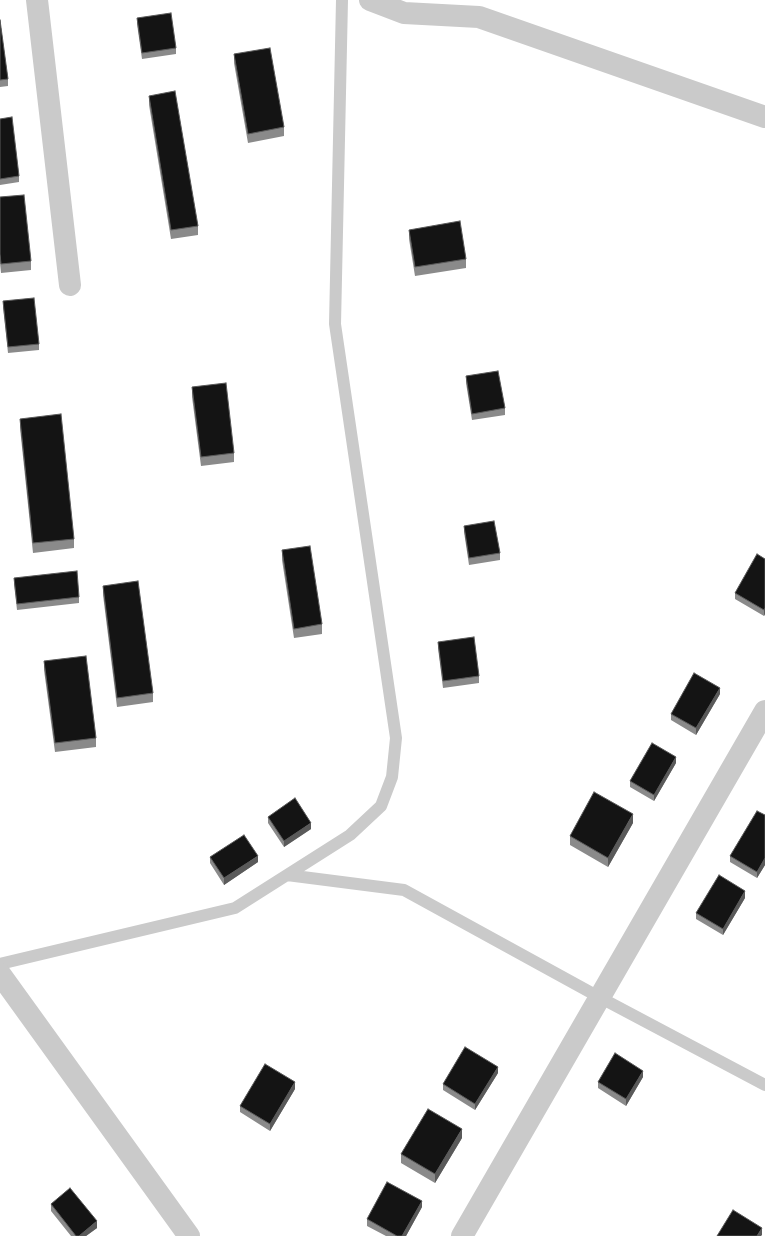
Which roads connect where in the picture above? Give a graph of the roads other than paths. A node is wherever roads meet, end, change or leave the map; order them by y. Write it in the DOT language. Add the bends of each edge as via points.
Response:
graph roads {
  1 [pos="38,0"];
  2 [pos="342,0"];
  3 [pos="370,0"];
  4 [pos="479,8"];
  5 [pos="765,117"];
  6 [pos="70,285"];
  7 [pos="765,711"];
  8 [pos="287,875"];
  9 [pos="0,964"];
  10 [pos="0,974"];
  11 [pos="599,997"];
  12 [pos="765,1085"];
  13 [pos="189,1236"];
  14 [pos="462,1236"];
  1 -- 6 [label="street"];
  2 -- 8 [label="lane" via="336,324 396,738 392,777 381,806 350,835"];
  3 -- 4 [label="street" via="404,13"];
  4 -- 5 [label="street"];
  7 -- 11 [label="street"];
  8 -- 9 [label="lane" via="235,908"];
  8 -- 11 [label="lane" via="404,890"];
  10 -- 13 [label="street"];
  11 -- 12 [label="lane"];
  11 -- 14 [label="street"];
}
